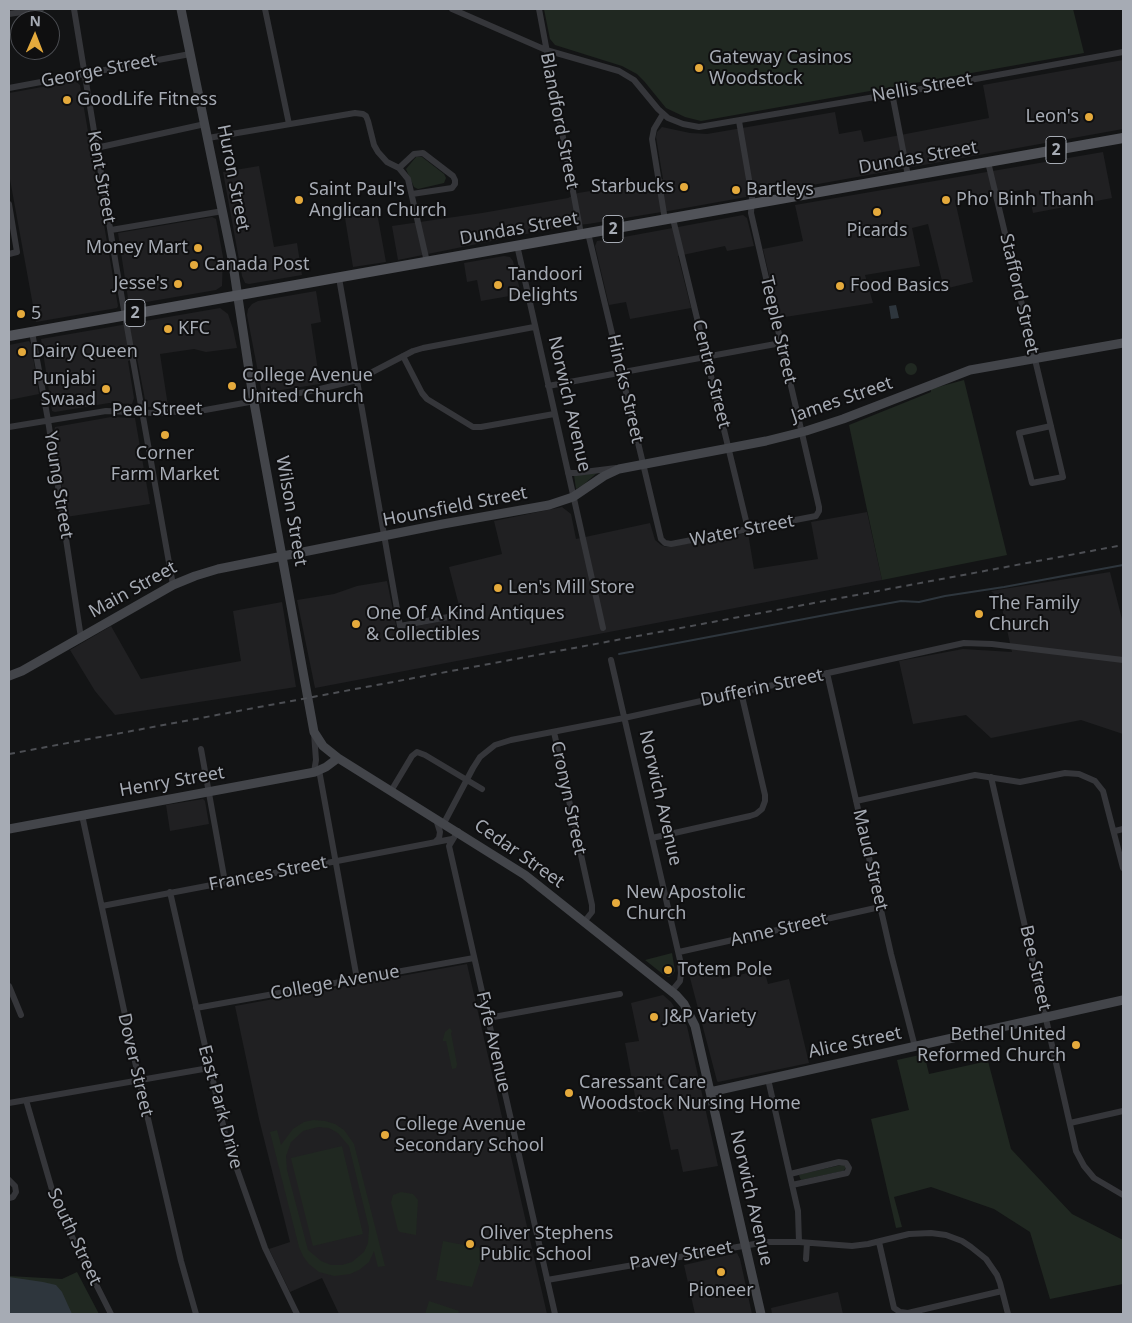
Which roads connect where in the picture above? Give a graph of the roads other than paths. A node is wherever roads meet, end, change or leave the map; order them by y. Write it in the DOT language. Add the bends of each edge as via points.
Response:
graph roads {
  1 [pos="41,9"];
  2 [pos="74,9"];
  3 [pos="182,9"];
  4 [pos="265,9"];
  5 [pos="452,9"];
  6 [pos="539,9"];
  7 [pos="9,14"];
  8 [pos="546,50"];
  9 [pos="1123,52"];
  10 [pos="190,54"];
  11 [pos="84,74"];
  12 [pos="9,88"];
  13 [pos="892,94"];
  14 [pos="663,114"];
  15 [pos="739,121"];
  16 [pos="205,124"];
  17 [pos="289,124"];
  18 [pos="208,138"];
  19 [pos="1123,138"];
  20 [pos="96,148"];
  21 [pos="988,162"];
  22 [pos="399,168"];
  23 [pos="908,176"];
  24 [pos="412,194"];
  25 [pos="9,204"];
  26 [pos="753,204"];
  27 [pos="223,211"];
  28 [pos="669,220"];
  29 [pos="111,230"];
  30 [pos="584,233"];
  31 [pos="517,246"];
  32 [pos="9,254"];
  33 [pos="427,262"];
  34 [pos="338,278"];
  35 [pos="237,296"];
  36 [pos="125,315"];
  37 [pos="534,327"];
  38 [pos="32,332"];
  39 [pos="9,336"];
  40 [pos="781,343"];
  41 [pos="1123,343"];
  42 [pos="403,356"];
  43 [pos="707,358"];
  44 [pos="1034,359"];
  45 [pos="621,372"];
  46 [pos="357,380"];
  47 [pos="548,386"];
  48 [pos="254,401"];
  49 [pos="142,413"];
  50 [pos="554,414"];
  51 [pos="48,420"];
  52 [pos="1051,426"];
  53 [pos="9,427"];
  54 [pos="802,432"];
  55 [pos="729,448"];
  56 [pos="642,464"];
  57 [pos="625,467"];
  58 [pos="568,473"];
  59 [pos="573,497"];
  60 [pos="818,514"];
  61 [pos="748,529"];
  62 [pos="384,536"];
  63 [pos="665,543"];
  64 [pos="283,557"];
  65 [pos="174,585"];
  66 [pos="459,615"];
  67 [pos="603,628"];
  68 [pos="81,638"];
  69 [pos="611,660"];
  70 [pos="1123,660"];
  71 [pos="827,673"];
  72 [pos="9,676"];
  73 [pos="741,692"];
  74 [pos="624,718"];
  75 [pos="314,732"];
  76 [pos="554,732"];
  77 [pos="201,750"];
  78 [pos="338,758"];
  79 [pos="317,771"];
  80 [pos="991,777"];
  81 [pos="466,780"];
  82 [pos="482,789"];
  83 [pos="391,791"];
  84 [pos="209,792"];
  85 [pos="856,800"];
  86 [pos="82,815"];
  87 [pos="440,821"];
  88 [pos="9,829"];
  89 [pos="1123,829"];
  90 [pos="1115,831"];
  91 [pos="455,835"];
  92 [pos="652,838"];
  93 [pos="435,842"];
  94 [pos="336,861"];
  95 [pos="1123,868"];
  96 [pos="225,882"];
  97 [pos="170,892"];
  98 [pos="102,906"];
  99 [pos="880,907"];
  100 [pos="584,922"];
  101 [pos="679,952"];
  102 [pos="474,958"];
  103 [pos="357,979"];
  104 [pos="9,986"];
  105 [pos="672,992"];
  106 [pos="620,994"];
  107 [pos="1123,1000"];
  108 [pos="196,1008"];
  109 [pos="21,1015"];
  110 [pos="488,1018"];
  111 [pos="1046,1018"];
  112 [pos="915,1047"];
  113 [pos="209,1068"];
  114 [pos="768,1079"];
  115 [pos="139,1080"];
  116 [pos="710,1092"];
  117 [pos="26,1100"];
  118 [pos="9,1103"];
  119 [pos="1123,1111"];
  120 [pos="1070,1123"];
  121 [pos="790,1174"];
  122 [pos="9,1180"];
  123 [pos="792,1185"];
  124 [pos="1123,1195"];
  125 [pos="9,1198"];
  126 [pos="799,1242"];
  127 [pos="879,1242"];
  128 [pos="807,1243"];
  129 [pos="745,1245"];
  130 [pos="806,1259"];
  131 [pos="547,1280"];
  132 [pos="1002,1291"];
  133 [pos="111,1314"];
  134 [pos="196,1314"];
  135 [pos="297,1314"];
  136 [pos="555,1314"];
  137 [pos="761,1314"];
  138 [pos="1008,1314"];
  1 -- 7 [label="street"];
  2 -- 11 [label="street, Kent Street"];
  3 -- 10 [label="main road, Huron Street"];
  4 -- 17 [label="street"];
  5 -- 8 [label="street"];
  6 -- 8 [label="street, Blandford Street"];
  8 -- 14 [label="street" via="624,74 641,87"];
  8 -- 30 [label="street, Blandford Street"];
  9 -- 13 [label="street, Nellis Street"];
  10 -- 11 [label="street, George Street"];
  10 -- 16 [label="main road, Huron Street"];
  11 -- 12 [label="street, George Street"];
  11 -- 20 [label="street, Kent Street"];
  13 -- 15 [label="street, Nellis Street"];
  13 -- 23 [label="street"];
  14 -- 15 [label="street, Nellis Street" via="693,126"];
  14 -- 28 [label="street, Centre Street" via="652,138"];
  15 -- 26 [label="street, Teeple Street"];
  16 -- 18 [label="main road, Huron Street"];
  16 -- 20 [label="street"];
  17 -- 18 [label="street"];
  17 -- 22 [label="street" via="362,114 366,116 378,152"];
  18 -- 27 [label="main road, Huron Street"];
  19 -- 21 [label="main road, Dundas Street / 2"];
  20 -- 29 [label="street, Kent Street"];
  21 -- 23 [label="main road, Dundas Street / 2"];
  21 -- 44 [label="street, Stafford Street"];
  22 -- 24 [label="street" via="408,179"];
  22 -- 24 [label="street" via="414,154 422,153 455,178 452,188"];
  23 -- 26 [label="main road, Dundas Street / 2"];
  24 -- 33 [label="street"];
  25 -- 32 [label="street" via="17,252"];
  26 -- 28 [label="main road, Dundas Street / 2"];
  26 -- 40 [label="street, Teeple Street" via="751,213"];
  27 -- 29 [label="street"];
  27 -- 35 [label="main road, Huron Street"];
  28 -- 30 [label="main road, Dundas Street / 2"];
  28 -- 43 [label="street, Centre Street"];
  29 -- 36 [label="street, Kent Street"];
  30 -- 31 [label="main road, Dundas Street / 2"];
  30 -- 45 [label="street, Hincks Street"];
  31 -- 33 [label="main road, Dundas Street / 2"];
  31 -- 37 [label="street, Norwich Avenue"];
  33 -- 34 [label="main road, Dundas Street / 2"];
  34 -- 35 [label="main road, Dundas Street / 2"];
  34 -- 46 [label="street"];
  35 -- 36 [label="main road, Dundas Street / 2"];
  35 -- 48 [label="main road, Wilson Street"];
  36 -- 38 [label="main road, Dundas Street / 2"];
  36 -- 49 [label="street, Kent Street"];
  37 -- 42 [label="street, Peel Street" via="431,346"];
  37 -- 47 [label="street, Norwich Avenue"];
  38 -- 39 [label="main road, Dundas Street / 2"];
  38 -- 51 [label="street, Young Street"];
  40 -- 43 [label="street"];
  40 -- 54 [label="street, Teeple Street"];
  41 -- 44 [label="main road, James Street"];
  42 -- 46 [label="street, Peel Street"];
  42 -- 50 [label="street" via="427,399 473,427"];
  43 -- 45 [label="street"];
  43 -- 55 [label="street, Centre Street"];
  44 -- 52 [label="street, Stafford Street"];
  44 -- 54 [label="main road, James Street" via="962,373"];
  45 -- 47 [label="street"];
  45 -- 56 [label="street, Hincks Street"];
  46 -- 48 [label="street, Peel Street"];
  46 -- 62 [label="street"];
  47 -- 50 [label="street, Norwich Avenue"];
  48 -- 49 [label="street, Peel Street" via="194,411"];
  48 -- 64 [label="main road, Wilson Street"];
  49 -- 51 [label="street, Peel Street" via="106,411"];
  49 -- 65 [label="street, Kent Street"];
  50 -- 58 [label="street, Norwich Avenue"];
  51 -- 53 [label="street, Peel Street"];
  51 -- 68 [label="street, Young Street"];
  52 -- 52 [label="street, Stafford Street" via="1019,433 1032,483 1063,477"];
  54 -- 55 [label="main road, James Street"];
  54 -- 60 [label="street, Teeple Street"];
  55 -- 56 [label="main road, James Street"];
  55 -- 61 [label="street, Centre Street"];
  56 -- 57 [label="main road, James Street"];
  56 -- 63 [label="street, Hincks Street" via="659,534"];
  57 -- 58 [label="street, James Street"];
  57 -- 59 [label="main road, Hounsfield Street" via="604,476"];
  58 -- 59 [label="street, Norwich Avenue"];
  59 -- 62 [label="main road, Hounsfield Street" via="549,505"];
  59 -- 67 [label="street, Norwich Avenue"];
  60 -- 61 [label="street, Water Street"];
  61 -- 63 [label="street, Water Street"];
  62 -- 64 [label="main road, Hounsfield Street"];
  62 -- 66 [label="street" via="400,626"];
  64 -- 65 [label="main road, Main Street" via="207,572"];
  64 -- 75 [label="main road, Wilson Street"];
  65 -- 68 [label="main road, Main Street"];
  68 -- 72 [label="main road, Main Street"];
  69 -- 74 [label="street, Norwich Avenue"];
  70 -- 71 [label="street, Dufferin Street" via="964,643"];
  71 -- 73 [label="street, Dufferin Street"];
  71 -- 85 [label="street, Maud Street"];
  73 -- 74 [label="street, Dufferin Street"];
  73 -- 92 [label="street" via="765,795 762,809 750,816"];
  74 -- 76 [label="street, Dufferin Street"];
  74 -- 92 [label="street, Norwich Avenue"];
  75 -- 78 [label="main road, Wilson Street" via="323,746"];
  75 -- 79 [label="street, Wilson Street"];
  76 -- 81 [label="street, Dufferin Street" via="511,740 491,748 480,757"];
  76 -- 100 [label="street, Cronyn Street" via="592,905 592,912"];
  77 -- 84 [label="street"];
  78 -- 79 [label="main road, Henry Street"];
  78 -- 83 [label="main road, Cedar Street"];
  79 -- 84 [label="main road, Henry Street"];
  79 -- 94 [label="street, Wilson Street"];
  80 -- 85 [label="street" via="978,775"];
  80 -- 90 [label="street" via="1020,782 1068,772 1090,777 1103,791"];
  80 -- 111 [label="street, Bee Street"];
  81 -- 82 [label="street"];
  81 -- 83 [label="street" via="416,752"];
  81 -- 87 [label="street, Dufferin Street"];
  83 -- 87 [label="main road, Cedar Street"];
  84 -- 86 [label="main road, Henry Street"];
  84 -- 96 [label="street"];
  85 -- 99 [label="street, Maud Street"];
  86 -- 88 [label="main road, Henry Street"];
  86 -- 98 [label="street, Dover Street"];
  87 -- 91 [label="main road, Cedar Street"];
  87 -- 93 [label="street" via="439,839"];
  89 -- 90 [label="street"];
  90 -- 95 [label="street"];
  91 -- 93 [label="street, Frances Street"];
  91 -- 100 [label="main road, Cedar Street" via="525,874"];
  91 -- 102 [label="street, Fyfe Avenue" via="449,846"];
  92 -- 101 [label="street, Norwich Avenue"];
  93 -- 94 [label="street, Frances Street"];
  94 -- 96 [label="street, Frances Street"];
  94 -- 103 [label="street, Wilson Street"];
  96 -- 97 [label="street, Frances Street"];
  97 -- 98 [label="street, Frances Street"];
  97 -- 108 [label="street, East Park Drive"];
  98 -- 115 [label="street, Dover Street"];
  99 -- 101 [label="street, Anne Street"];
  99 -- 112 [label="street, Maud Street"];
  100 -- 105 [label="main road, Cedar Street"];
  101 -- 105 [label="street, Norwich Avenue" via="681,976"];
  102 -- 103 [label="street, College Avenue"];
  102 -- 110 [label="street, Fyfe Avenue"];
  103 -- 108 [label="street, College Avenue"];
  104 -- 109 [label="street"];
  105 -- 116 [label="main road, Norwich Avenue" via="693,1020"];
  106 -- 110 [label="street"];
  107 -- 111 [label="main road, Alice Street"];
  108 -- 113 [label="street, East Park Drive"];
  110 -- 131 [label="street, Fyfe Avenue"];
  111 -- 112 [label="main road, Alice Street"];
  111 -- 120 [label="street, Bee Street"];
  112 -- 114 [label="main road, Alice Street"];
  113 -- 115 [label="street"];
  113 -- 135 [label="street, East Park Drive" via="239,1179 265,1250"];
  114 -- 116 [label="main road, Alice Street"];
  114 -- 121 [label="street"];
  115 -- 117 [label="street"];
  115 -- 134 [label="street, Dover Street"];
  116 -- 129 [label="main road, Norwich Avenue"];
  117 -- 118 [label="street"];
  117 -- 133 [label="street, South Street" via="57,1207"];
  119 -- 120 [label="street"];
  120 -- 124 [label="street, Bee Street" via="1076,1151 1084,1166 1097,1181"];
  121 -- 123 [label="street"];
  121 -- 123 [label="street" via="839,1162 846,1162 849,1168 845,1173"];
  122 -- 125 [label="street" via="16,1192"];
  123 -- 126 [label="street" via="799,1216"];
  126 -- 128 [label="street, Pavey Street"];
  126 -- 129 [label="street, Pavey Street"];
  127 -- 128 [label="street, Pavey Street" via="852,1246"];
  127 -- 132 [label="street, Pavey Street" via="926,1232 962,1241 989,1263"];
  127 -- 132 [label="street" via="894,1308 900,1312 908,1313"];
  128 -- 130 [label="street"];
  129 -- 131 [label="street, Pavey Street"];
  129 -- 137 [label="main road, Norwich Avenue"];
  131 -- 136 [label="street, Fyfe Avenue"];
  132 -- 138 [label="street, Pavey Street"];
}
